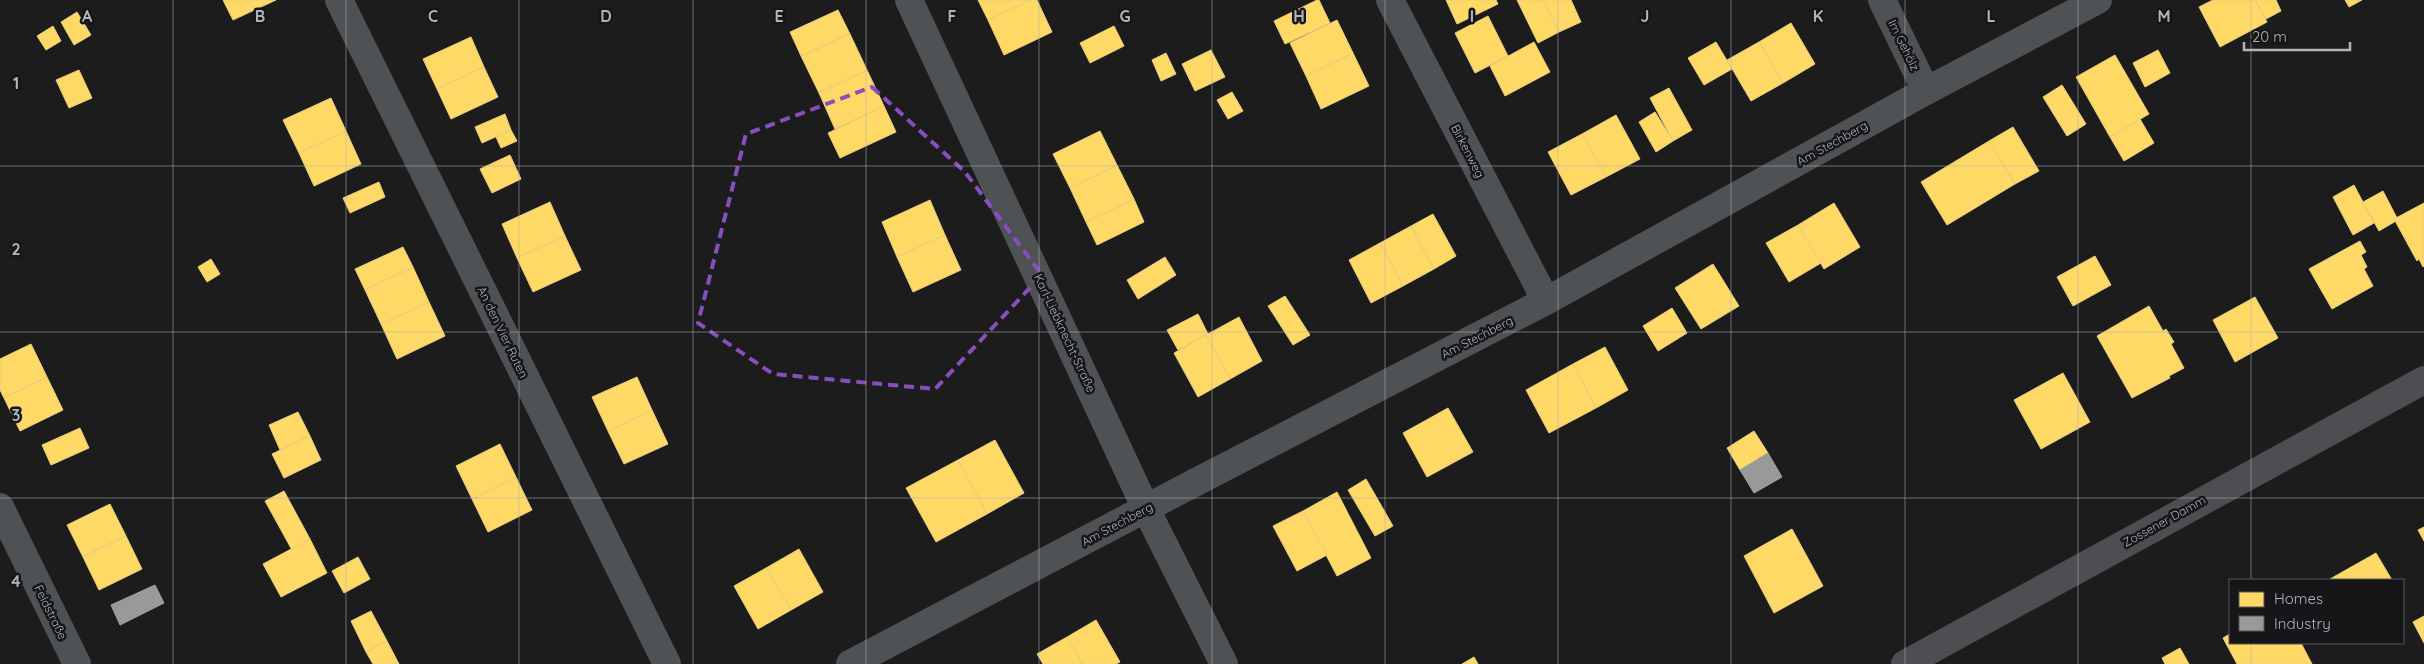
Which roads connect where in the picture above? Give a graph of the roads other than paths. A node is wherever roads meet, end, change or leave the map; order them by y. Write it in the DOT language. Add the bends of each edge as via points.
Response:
graph roads {
  1 [pos="339,0"];
  2 [pos="910,0"];
  3 [pos="1390,0"];
  4 [pos="1882,0"];
  5 [pos="2098,0"];
  6 [pos="1926,91"];
  7 [pos="1546,301"];
  8 [pos="2424,380"];
  9 [pos="0,507"];
  10 [pos="1146,508"];
  11 [pos="76,664"];
  12 [pos="667,664"];
  13 [pos="850,664"];
  14 [pos="1224,664"];
  15 [pos="1905,664"];
  1 -- 12 [label="street, An den Vier Ruten"];
  2 -- 10 [label="street, Karl-Liebknecht-Straße"];
  3 -- 7 [label="street, Birkenweg"];
  4 -- 6 [label="street, Im Gehölz"];
  5 -- 6 [label="street, Am Stechberg"];
  6 -- 7 [label="street, Am Stechberg"];
  7 -- 10 [label="street, Am Stechberg"];
  8 -- 15 [label="main road, Zossener Damm"];
  9 -- 11 [label="street, Feldstraße"];
  10 -- 13 [label="street, Am Stechberg"];
  10 -- 14 [label="street, Karl-Liebknecht-Straße"];
}
